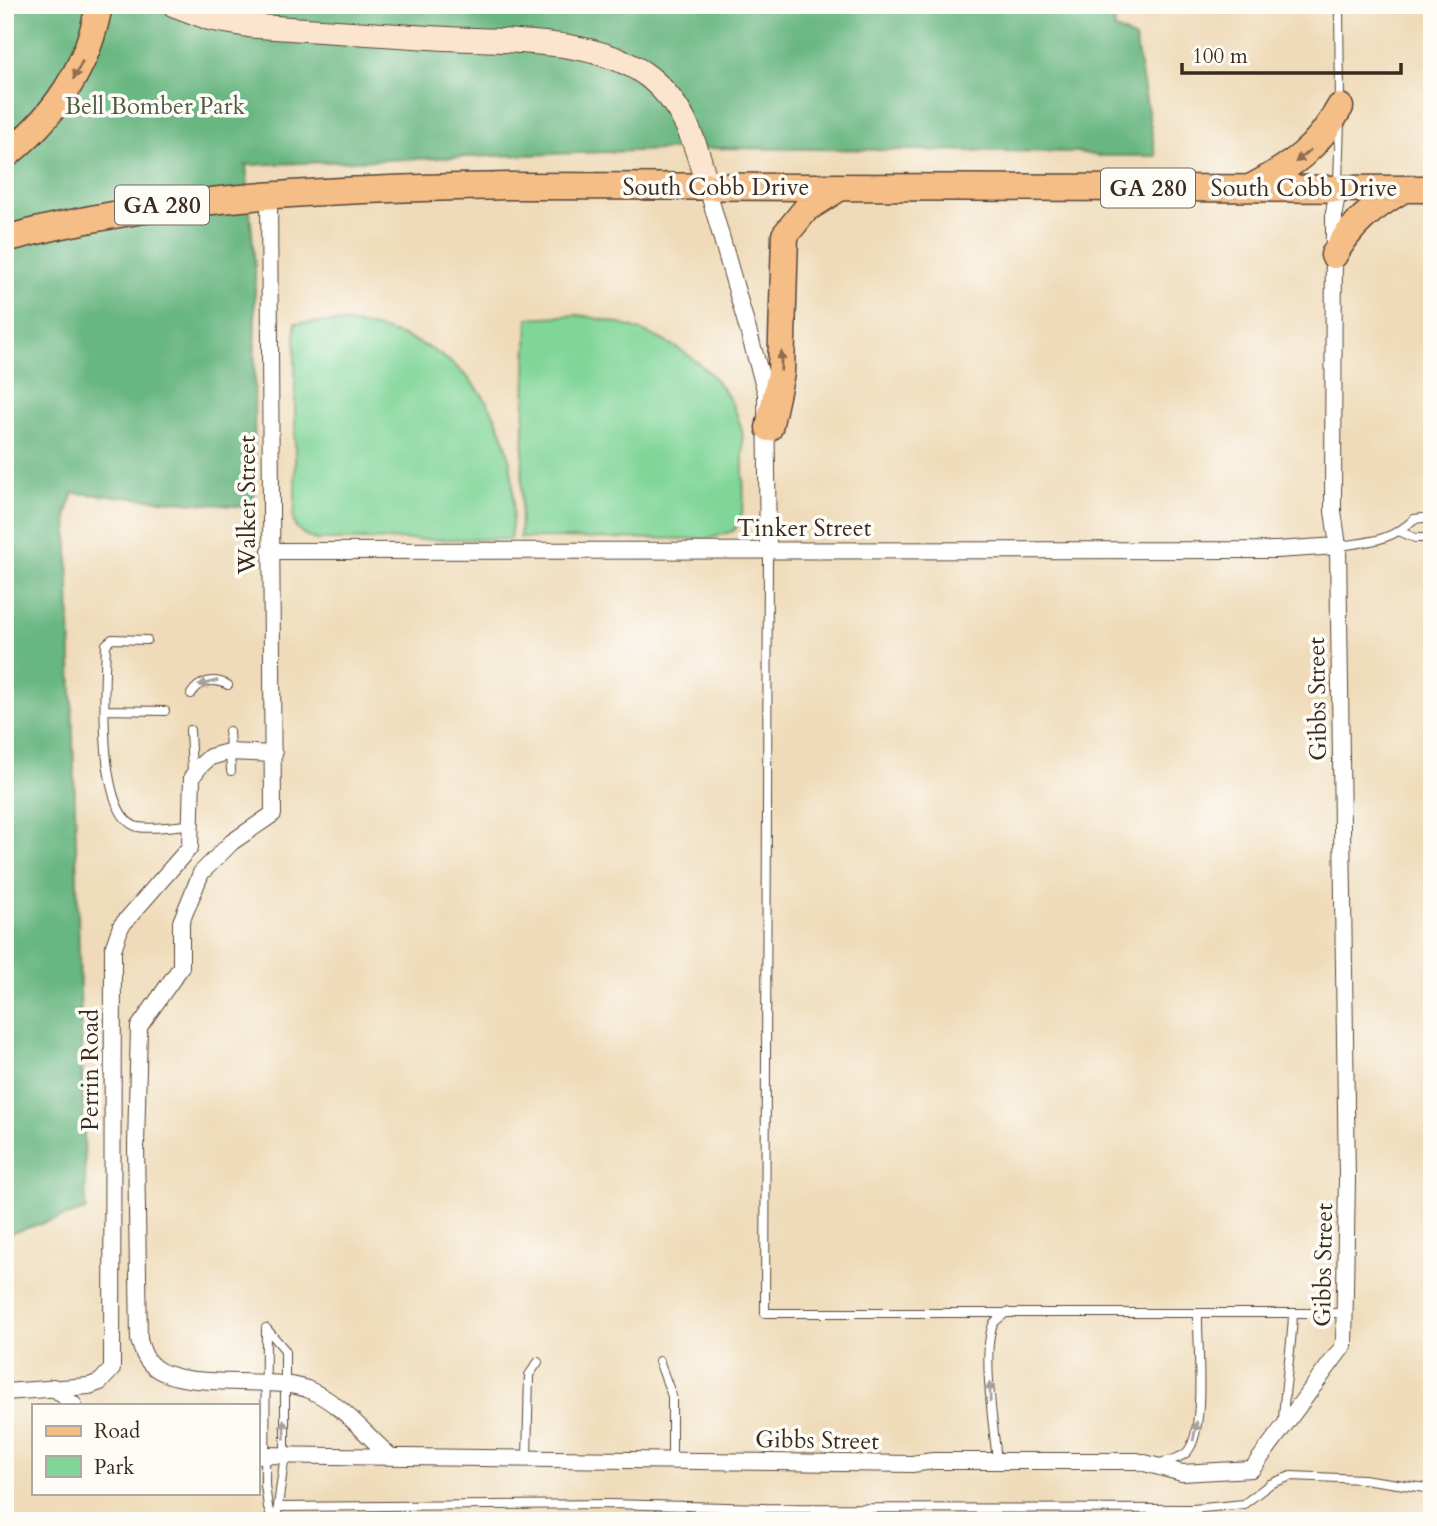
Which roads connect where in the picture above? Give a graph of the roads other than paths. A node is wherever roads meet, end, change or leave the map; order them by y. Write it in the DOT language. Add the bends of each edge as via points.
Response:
graph roads {
  1 [pos="99,5"];
  2 [pos="174,5"];
  3 [pos="1339,5"];
  4 [pos="1340,107"];
  5 [pos="5,156"];
  6 [pos="707,187"];
  7 [pos="839,188"];
  8 [pos="1250,188"];
  9 [pos="1338,188"];
  10 [pos="1404,189"];
  11 [pos="1432,189"];
  12 [pos="269,195"];
  13 [pos="5,239"];
  14 [pos="1334,255"];
  15 [pos="769,428"];
  16 [pos="1432,517"];
  17 [pos="1401,532"];
  18 [pos="1432,538"];
  19 [pos="1338,546"];
  20 [pos="270,551"];
  21 [pos="768,551"];
  22 [pos="147,640"];
  23 [pos="228,685"];
  24 [pos="191,694"];
  25 [pos="105,710"];
  26 [pos="165,711"];
  27 [pos="190,730"];
  28 [pos="229,731"];
  29 [pos="231,752"];
  30 [pos="274,754"];
  31 [pos="231,771"];
  32 [pos="192,777"];
  33 [pos="192,825"];
  34 [pos="1007,1312"];
  35 [pos="1199,1313"];
  36 [pos="1293,1313"];
  37 [pos="1346,1313"];
  38 [pos="659,1361"];
  39 [pos="538,1362"];
  40 [pos="283,1382"];
  41 [pos="264,1383"];
  42 [pos="53,1387"];
  43 [pos="5,1392"];
  44 [pos="73,1404"];
  45 [pos="1283,1429"];
  46 [pos="285,1454"];
  47 [pos="261,1455"];
  48 [pos="390,1456"];
  49 [pos="527,1458"];
  50 [pos="997,1460"];
  51 [pos="672,1461"];
  52 [pos="1154,1465"];
  53 [pos="1432,1489"];
  54 [pos="279,1507"];
  55 [pos="275,1521"];
  1 -- 5 [label="main road, one-way" via="88,49 64,96 30,136"];
  2 -- 6 [label="main road" via="211,19 251,26 553,46 609,56 649,77 675,104 694,141"];
  3 -- 4 [label="lane"];
  4 -- 8 [label="main road, one-way" via="1308,153"];
  4 -- 9 [label="lane"];
  6 -- 7 [label="main road, South Cobb Drive / GA 280"];
  6 -- 12 [label="main road, South Cobb Drive / GA 280" via="418,187"];
  6 -- 15 [label="street" via="762,374"];
  7 -- 8 [label="main road, South Cobb Drive / GA 280"];
  15 -- 7 [label="main road, one-way" via="781,373 785,235 806,209"];
  8 -- 9 [label="main road, South Cobb Drive / GA 280"];
  9 -- 10 [label="main road, South Cobb Drive / GA 280"];
  9 -- 14 [label="street, Gibbs Street"];
  10 -- 11 [label="main road, South Cobb Drive / GA 280"];
  10 -- 14 [label="main road" via="1361,217"];
  12 -- 13 [label="main road, South Cobb Drive / GA 280" via="169,204"];
  12 -- 20 [label="street, Walker Street"];
  14 -- 19 [label="street, Gibbs Street" via="1333,511"];
  15 -- 21 [label="street"];
  16 -- 17 [label="lane" via="1414,519"];
  17 -- 18 [label="lane"];
  17 -- 19 [label="lane"];
  19 -- 21 [label="street, Tinker Street"];
  19 -- 37 [label="street, Gibbs Street"];
  20 -- 21 [label="street, Tinker Street"];
  20 -- 30 [label="street, Walker Street"];
  21 -- 34 [label="lane" via="765,1313"];
  22 -- 25 [label="lane" via="112,639 106,643"];
  23 -- 24 [label="lane, one-way" via="219,680 204,682"];
  25 -- 26 [label="lane"];
  25 -- 33 [label="lane" via="110,789 129,822 138,827"];
  27 -- 32 [label="lane"];
  28 -- 29 [label="lane"];
  29 -- 30 [label="street"];
  29 -- 31 [label="lane"];
  29 -- 32 [label="street" via="210,757"];
  30 -- 41 [label="street, Walker Street" via="273,814 232,842 201,873 181,922 181,967 139,1027 136,1145 142,1351 154,1367 179,1377"];
  32 -- 33 [label="street, Perrin Road"];
  33 -- 42 [label="street, Perrin Road" via="185,855 121,926 113,949 112,1368 100,1382 89,1386"];
  34 -- 35 [label="lane"];
  50 -- 34 [label="lane, one-way" via="990,1402 990,1341 995,1322"];
  35 -- 36 [label="lane"];
  52 -- 35 [label="lane, one-way" via="1186,1453 1194,1440"];
  36 -- 37 [label="lane"];
  36 -- 45 [label="lane"];
  37 -- 45 [label="street, Gibbs Street" via="1344,1345"];
  38 -- 51 [label="lane" via="672,1396"];
  39 -- 49 [label="lane" via="529,1375"];
  40 -- 41 [label="street"];
  40 -- 41 [label="lane" via="285,1350 266,1328"];
  46 -- 40 [label="lane, one-way"];
  40 -- 48 [label="street" via="326,1398"];
  41 -- 47 [label="lane"];
  42 -- 43 [label="street, Perrin Road"];
  42 -- 44 [label="street"];
  45 -- 52 [label="street, Gibbs Street" via="1252,1469 1242,1472 1182,1473"];
  46 -- 47 [label="street, Gibbs Street"];
  46 -- 48 [label="street, Gibbs Street"];
  46 -- 54 [label="lane"];
  47 -- 55 [label="lane" via="268,1507"];
  48 -- 49 [label="street, Gibbs Street"];
  49 -- 51 [label="street, Gibbs Street"];
  50 -- 51 [label="street, Gibbs Street" via="912,1464"];
  50 -- 52 [label="street, Gibbs Street"];
  53 -- 54 [label="lane" via="1363,1479 1292,1476 1244,1504 1193,1509 608,1504"];
  54 -- 55 [label="lane"];
}
